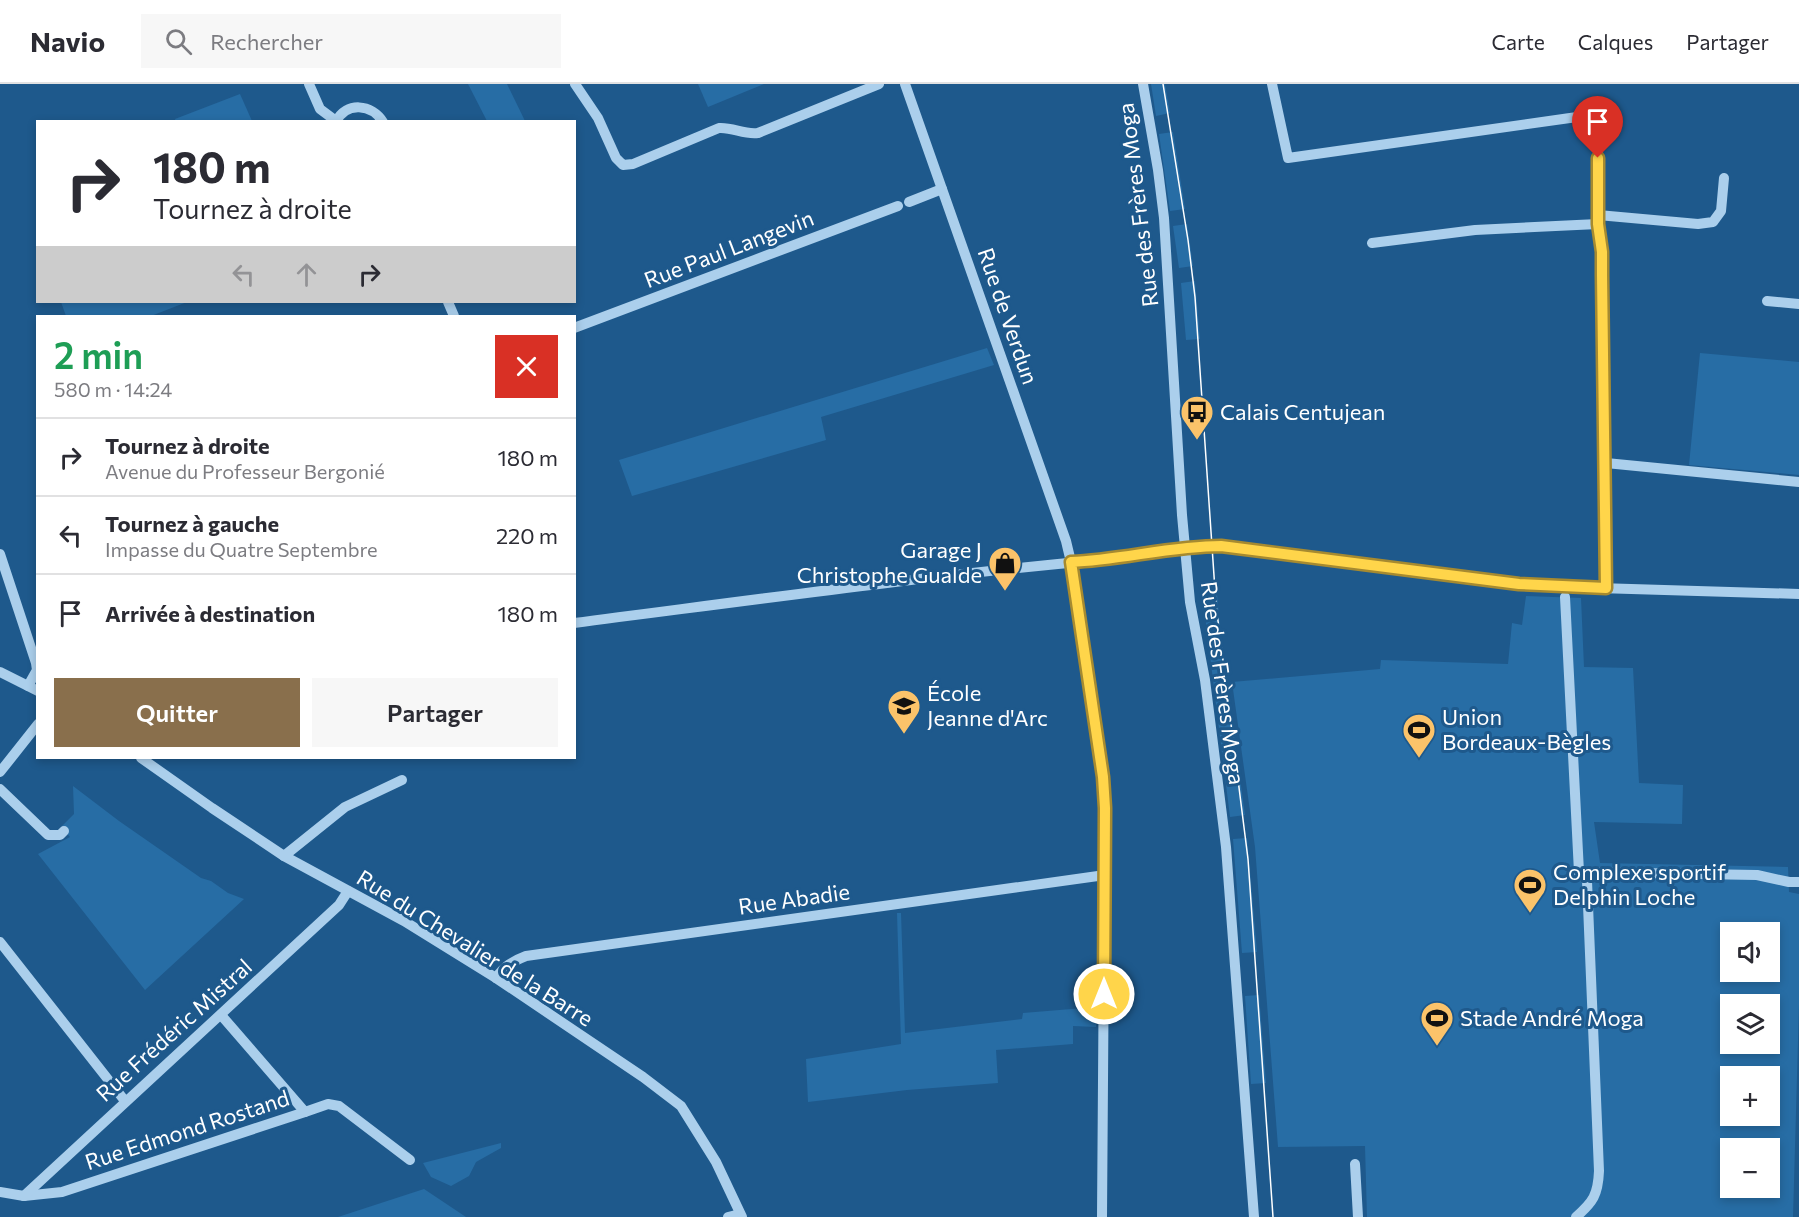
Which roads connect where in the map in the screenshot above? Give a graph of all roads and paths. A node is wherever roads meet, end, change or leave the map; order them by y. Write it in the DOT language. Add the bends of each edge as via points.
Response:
graph roads {
  1 [pos="309,84"];
  2 [pos="576,84"];
  3 [pos="879,84"];
  4 [pos="905,84"];
  5 [pos="1143,84"];
  6 [pos="1272,84"];
  7 [pos="335,120"];
  8 [pos="337,120"];
  9 [pos="382,120"];
  10 [pos="1724,178"];
  11 [pos="942,189"];
  12 [pos="1598,220"];
  13 [pos="1372,243"];
  14 [pos="1767,301"];
  15 [pos="1799,304"];
  16 [pos="576,327"];
  17 [pos="1606,463"];
  18 [pos="1799,482"];
  19 [pos="1186,548"];
  20 [pos="0,554"];
  21 [pos="1071,562"];
  22 [pos="1606,588"];
  23 [pos="1799,594"];
  24 [pos="1564,597"];
  25 [pos="576,623"];
  26 [pos="36,663"];
  27 [pos="0,672"];
  28 [pos="36,674"];
  29 [pos="33,689"];
  30 [pos="36,727"];
  31 [pos="142,759"];
  32 [pos="0,772"];
  33 [pos="402,780"];
  34 [pos="0,789"];
  35 [pos="64,831"];
  36 [pos="284,856"];
  37 [pos="1579,872"];
  38 [pos="1105,875"];
  39 [pos="1799,882"];
  40 [pos="348,891"];
  41 [pos="0,942"];
  42 [pos="496,978"];
  43 [pos="221,1015"];
  44 [pos="125,1101"];
  45 [pos="304,1112"];
  46 [pos="410,1160"];
  47 [pos="1355,1164"];
  48 [pos="0,1192"];
  49 [pos="24,1196"];
  50 [pos="741,1216"];
  51 [pos="728,1217"];
  52 [pos="1102,1217"];
  53 [pos="1254,1217"];
  54 [pos="1358,1217"];
  55 [pos="1576,1217"];
  1 -- 7 [label="street" via="320,109"];
  2 -- 3 [label="street" via="623,165 719,128 749,135 758,133"];
  4 -- 11 [label="street, Rue de Verdun"];
  5 -- 19 [label="street, Rue des Frères Moga" via="1164,218"];
  6 -- 12 [label="street" via="1288,158 1577,117 1592,124 1598,139"];
  8 -- 9 [label="street" via="344,111 361,107 377,113"];
  10 -- 12 [label="street" via="1721,211 1713,222"];
  11 -- 16 [label="street, Rue Paul Langevin"];
  11 -- 21 [label="street, Rue de Verdun"];
  12 -- 13 [label="street"];
  12 -- 17 [label="street"];
  14 -- 15 [label="street"];
  17 -- 18 [label="street"];
  17 -- 22 [label="street"];
  19 -- 21 [label="street"];
  19 -- 22 [label="street" via="1227,546 1519,584"];
  19 -- 53 [label="street, Rue des Frères Moga" via="1190,602 1205,680 1227,847"];
  20 -- 26 [label="street"];
  21 -- 25 [label="street"];
  21 -- 38 [label="street, Rue de Verdun" via="1103,777"];
  22 -- 23 [label="street"];
  24 -- 37 [label="street"];
  27 -- 29 [label="street"];
  28 -- 29 [label="street"];
  30 -- 32 [label="street"];
  31 -- 36 [label="street, Rue du Chevalier de la Barre"];
  33 -- 36 [label="street" via="345,807"];
  34 -- 35 [label="street" via="43,832 54,836"];
  36 -- 40 [label="street, Rue du Chevalier de la Barre"];
  37 -- 39 [label="street" via="1757,875"];
  37 -- 55 [label="street" via="1587,881 1599,1187"];
  38 -- 42 [label="street, Rue Abadie" via="526,956 503,968"];
  38 -- 52 [label="street, Rue de Verdun"];
  40 -- 42 [label="street, Rue du Chevalier de la Barre"];
  40 -- 43 [label="street, Rue Frédéric Mistral" via="339,905"];
  41 -- 44 [label="street"];
  42 -- 50 [label="street, Rue du Chevalier de la Barre" via="681,1106 716,1162"];
  43 -- 44 [label="street, Rue Frédéric Mistral"];
  43 -- 45 [label="street, Rue Edmond Rostand"];
  44 -- 49 [label="street, Rue Frédéric Mistral"];
  45 -- 46 [label="street" via="328,1104 339,1106"];
  45 -- 49 [label="street, Rue Edmond Rostand" via="62,1192"];
  47 -- 54 [label="street"];
  48 -- 49 [label="street, Rue Edmond Rostand"];
  50 -- 51 [label="street"];
}
